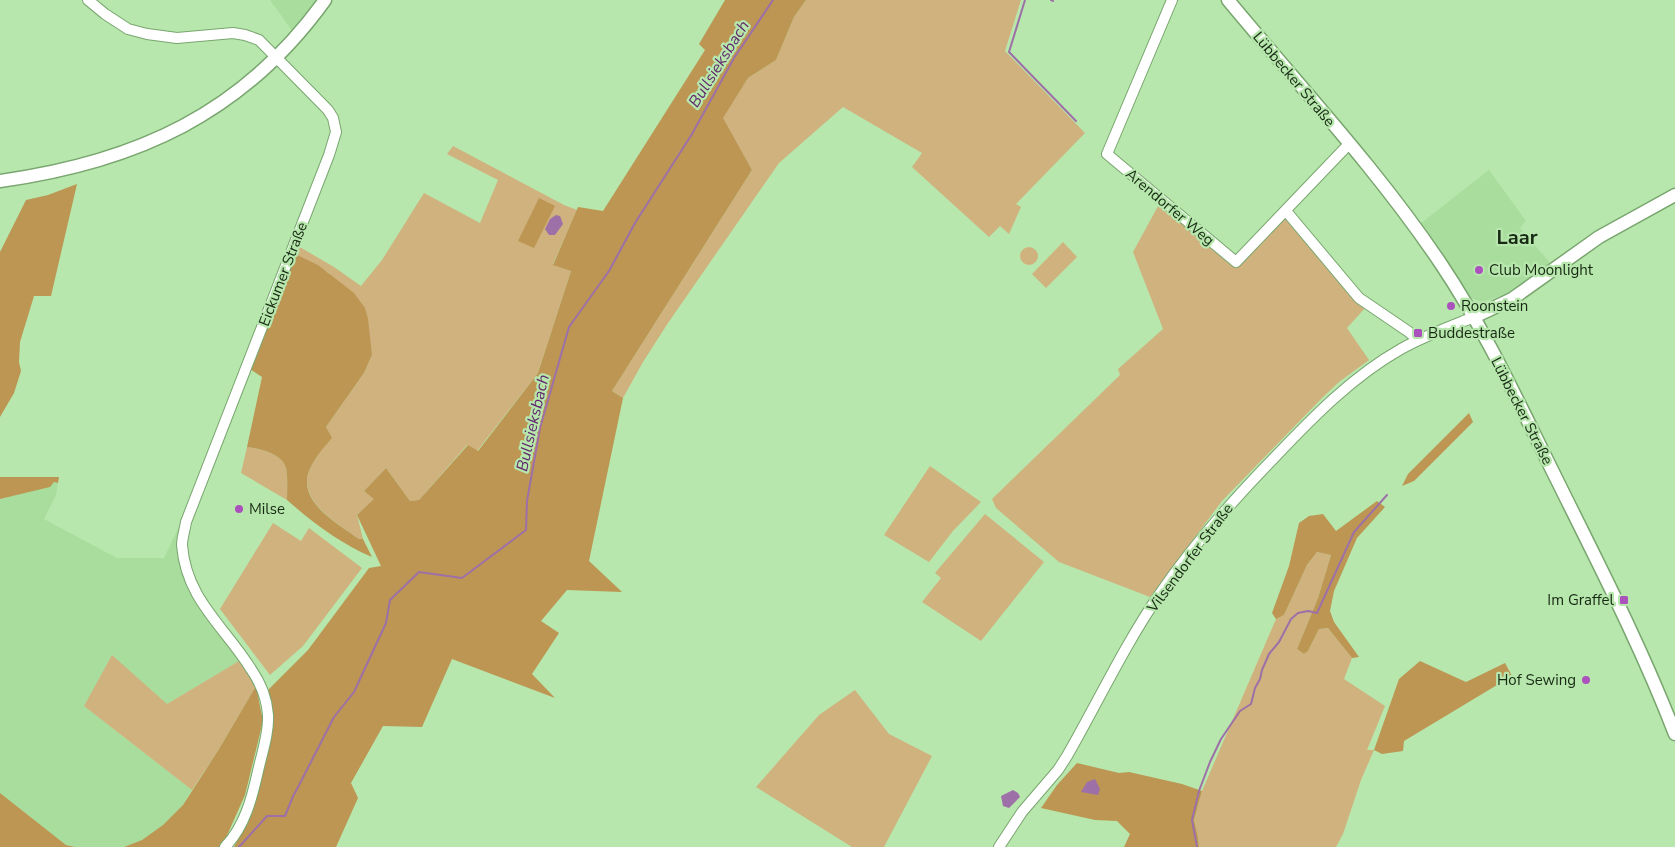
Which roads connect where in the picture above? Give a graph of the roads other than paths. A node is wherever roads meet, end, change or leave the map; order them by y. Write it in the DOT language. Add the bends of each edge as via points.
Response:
graph roads {
  1 [pos="325,0"];
  2 [pos="1172,0"];
  3 [pos="1228,0"];
  4 [pos="90,2"];
  5 [pos="276,57"];
  6 [pos="1349,144"];
  7 [pos="0,181"];
  8 [pos="1675,195"];
  9 [pos="1286,211"];
  10 [pos="1474,318"];
  11 [pos="1418,340"];
  12 [pos="1675,734"];
  13 [pos="226,847"];
  14 [pos="999,847"];
  1 -- 5 [label="main road"];
  2 -- 9 [label="street, Arendorfer Weg" via="1107,154 1236,262"];
  3 -- 6 [label="main road, Lübbecker Straße"];
  4 -- 5 [label="street, Eickumer Straße" via="132,30 177,38 245,35 259,40"];
  5 -- 7 [label="main road" via="232,96 170,134 66,170"];
  5 -- 13 [label="street, Eickumer Straße" via="328,110 336,132 186,522 182,543 194,591 257,678 268,715 265,742 245,818"];
  6 -- 9 [label="street, Arendorfer Weg"];
  6 -- 10 [label="main road, Lübbecker Straße" via="1419,232"];
  8 -- 10 [label="main road" via="1599,237 1512,299"];
  9 -- 11 [label="street" via="1354,293"];
  10 -- 11 [label="street, Vilsendorfer Straße"];
  10 -- 12 [label="main road, Lübbecker Straße" via="1620,609"];
  11 -- 14 [label="street, Vilsendorfer Straße" via="1383,360 1324,408 1213,524 1146,615 1058,770 1022,812"];
}
